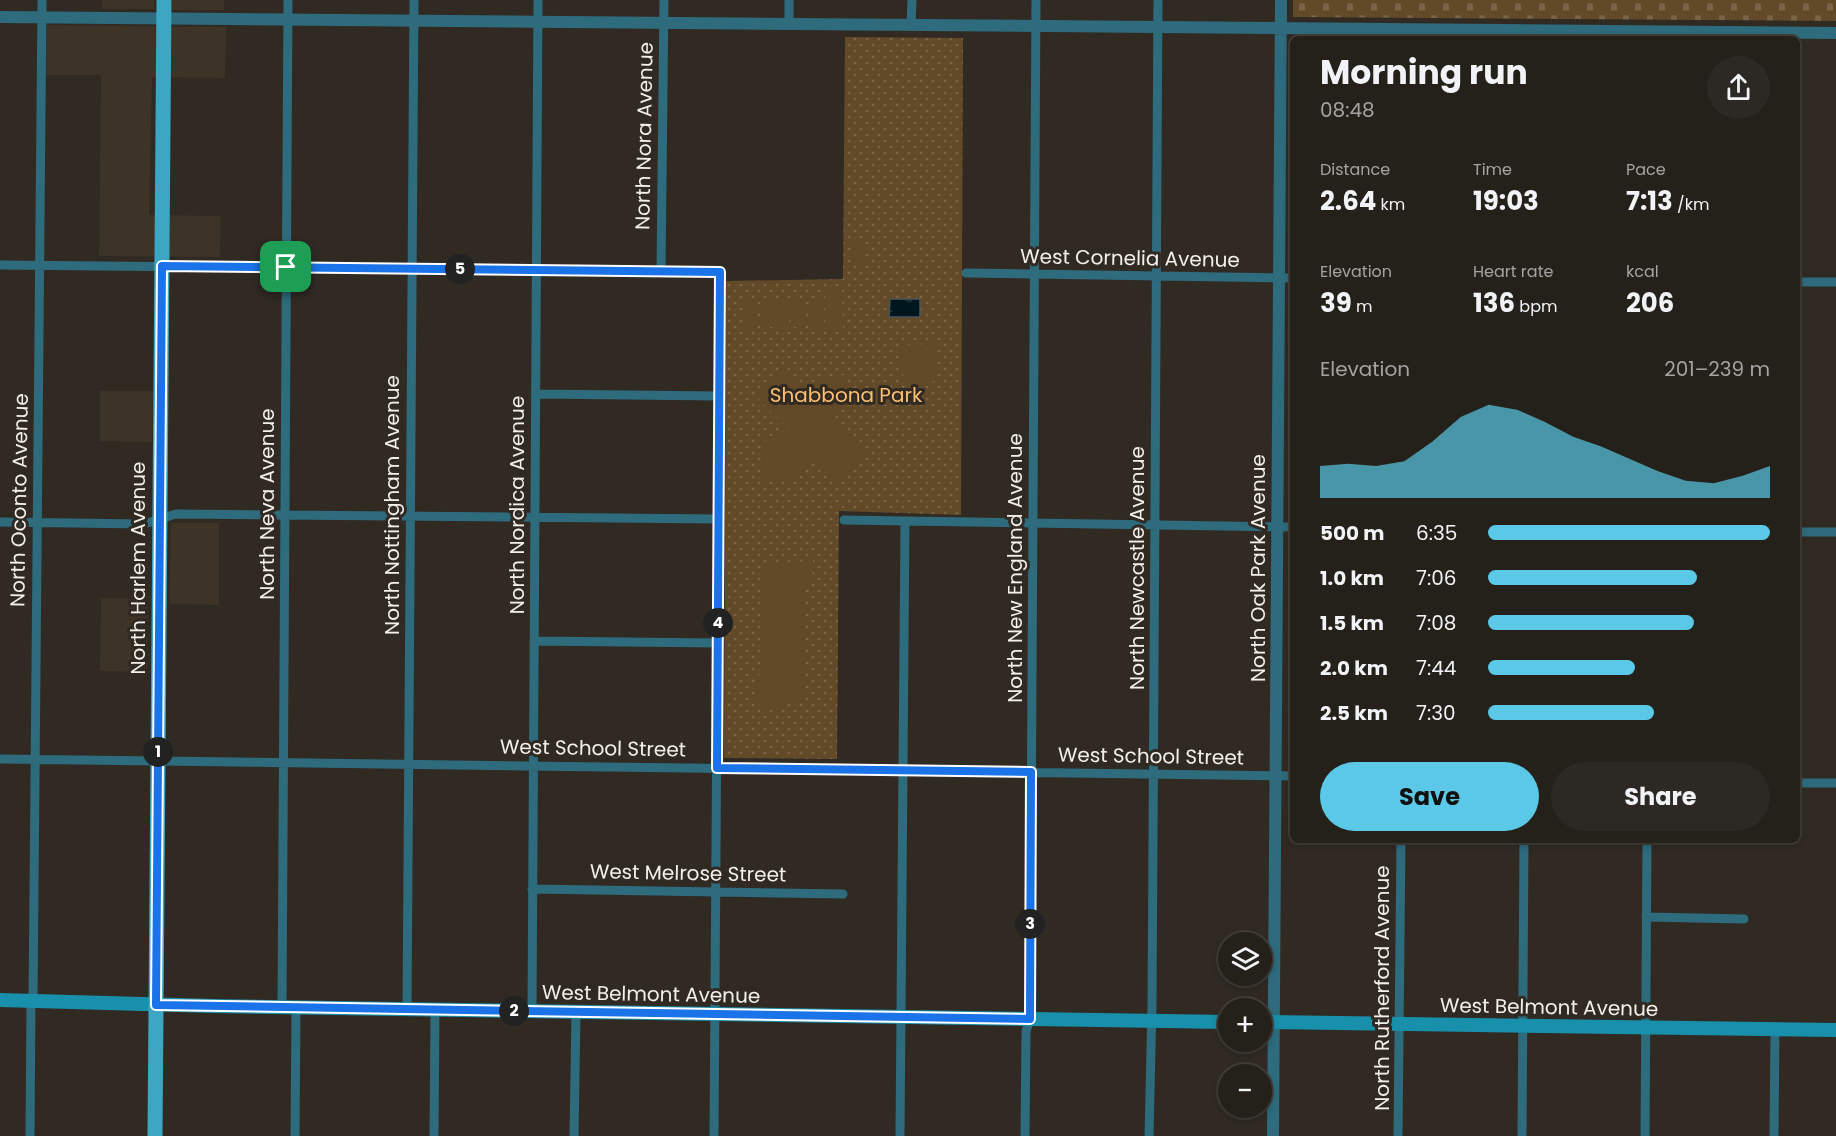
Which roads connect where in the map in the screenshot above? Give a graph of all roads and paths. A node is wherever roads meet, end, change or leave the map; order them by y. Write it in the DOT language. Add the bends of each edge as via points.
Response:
graph roads {
  1 [pos="42,0"];
  2 [pos="164,0"];
  3 [pos="288,0"];
  4 [pos="414,0"];
  5 [pos="538,0"];
  6 [pos="664,0"];
  7 [pos="789,0"];
  8 [pos="912,0"];
  9 [pos="1036,0"];
  10 [pos="1158,0"];
  11 [pos="1281,0"];
  12 [pos="0,17"];
  13 [pos="42,18"];
  14 [pos="163,20"];
  15 [pos="288,20"];
  16 [pos="414,21"];
  17 [pos="538,22"];
  18 [pos="663,23"];
  19 [pos="789,24"];
  20 [pos="911,26"];
  21 [pos="1036,27"];
  22 [pos="1157,28"];
  23 [pos="1281,29"];
  24 [pos="1836,33"];
  25 [pos="1404,34"];
  26 [pos="1528,35"];
  27 [pos="1652,35"];
  28 [pos="0,265"];
  29 [pos="39,265"];
  30 [pos="162,266"];
  31 [pos="286,267"];
  32 [pos="412,269"];
  33 [pos="536,270"];
  34 [pos="661,272"];
  35 [pos="966,273"];
  36 [pos="1034,274"];
  37 [pos="1156,276"];
  38 [pos="1279,278"];
  39 [pos="1290,278"];
  40 [pos="1800,282"];
  41 [pos="1836,282"];
  42 [pos="536,394"];
  43 [pos="719,396"];
  44 [pos="285,515"];
  45 [pos="410,516"];
  46 [pos="535,517"];
  47 [pos="160,518"];
  48 [pos="718,519"];
  49 [pos="844,520"];
  50 [pos="905,521"];
  51 [pos="0,522"];
  52 [pos="37,523"];
  53 [pos="1033,523"];
  54 [pos="1155,525"];
  55 [pos="1278,527"];
  56 [pos="1290,527"];
  57 [pos="1800,532"];
  58 [pos="1836,532"];
  59 [pos="534,641"];
  60 [pos="718,643"];
  61 [pos="0,759"];
  62 [pos="35,759"];
  63 [pos="158,760"];
  64 [pos="283,762"];
  65 [pos="408,764"];
  66 [pos="533,765"];
  67 [pos="717,768"];
  68 [pos="902,770"];
  69 [pos="1031,772"];
  70 [pos="1154,774"];
  71 [pos="1276,775"];
  72 [pos="1290,776"];
  73 [pos="1800,783"];
  74 [pos="1836,783"];
  75 [pos="1401,843"];
  76 [pos="1524,843"];
  77 [pos="1647,843"];
  78 [pos="532,889"];
  79 [pos="716,892"];
  80 [pos="843,894"];
  81 [pos="1646,917"];
  82 [pos="1744,919"];
  83 [pos="1269,998"];
  84 [pos="0,1000"];
  85 [pos="32,1001"];
  86 [pos="156,1005"];
  87 [pos="289,1008"];
  88 [pos="407,1009"];
  89 [pos="435,1010"];
  90 [pos="532,1011"];
  91 [pos="576,1012"];
  92 [pos="715,1014"];
  93 [pos="900,1017"];
  94 [pos="1030,1019"];
  95 [pos="1151,1021"];
  96 [pos="1218,1022"];
  97 [pos="1272,1022"];
  98 [pos="1400,1024"];
  99 [pos="1523,1026"];
  100 [pos="1646,1028"];
  101 [pos="1775,1029"];
  102 [pos="1836,1030"];
  103 [pos="1269,1052"];
  104 [pos="30,1136"];
  105 [pos="155,1136"];
  106 [pos="295,1136"];
  107 [pos="434,1136"];
  108 [pos="574,1136"];
  109 [pos="714,1136"];
  110 [pos="900,1136"];
  111 [pos="1025,1136"];
  112 [pos="1149,1136"];
  113 [pos="1273,1136"];
  114 [pos="1398,1136"];
  115 [pos="1522,1136"];
  116 [pos="1644,1136"];
  117 [pos="1774,1136"];
  1 -- 13 [label="street, North Oconto Avenue"];
  2 -- 14 [label="main road, North Harlem Avenue"];
  3 -- 15 [label="street, North Neva Avenue"];
  4 -- 16 [label="street, North Nottingham Avenue"];
  5 -- 17 [label="street, North Nordica Avenue"];
  6 -- 18 [label="street, North Nora Avenue"];
  7 -- 19 [label="street"];
  8 -- 20 [label="street"];
  9 -- 21 [label="street, North New England Avenue"];
  10 -- 22 [label="street, North Newcastle Avenue"];
  11 -- 23 [label="street, North Oak Park Avenue"];
  12 -- 13 [label="street"];
  13 -- 14 [label="street"];
  13 -- 29 [label="street, North Oconto Avenue"];
  14 -- 15 [label="street"];
  14 -- 30 [label="main road, North Harlem Avenue"];
  15 -- 16 [label="street"];
  15 -- 31 [label="street, North Neva Avenue"];
  16 -- 17 [label="street"];
  16 -- 32 [label="street, North Nottingham Avenue"];
  17 -- 18 [label="street"];
  17 -- 33 [label="street, North Nordica Avenue"];
  18 -- 19 [label="street"];
  18 -- 34 [label="street, North Nora Avenue"];
  19 -- 20 [label="street"];
  20 -- 21 [label="street"];
  21 -- 22 [label="street"];
  21 -- 36 [label="street, North New England Avenue"];
  22 -- 23 [label="street"];
  22 -- 37 [label="street, North Newcastle Avenue"];
  23 -- 25 [label="street"];
  23 -- 38 [label="street, North Oak Park Avenue"];
  24 -- 27 [label="street"];
  25 -- 26 [label="street"];
  26 -- 27 [label="street"];
  28 -- 29 [label="street"];
  29 -- 30 [label="street"];
  29 -- 52 [label="street, North Oconto Avenue"];
  30 -- 31 [label="street"];
  30 -- 47 [label="main road, North Harlem Avenue"];
  31 -- 32 [label="street"];
  31 -- 44 [label="street, North Neva Avenue"];
  32 -- 33 [label="street"];
  32 -- 45 [label="street, North Nottingham Avenue"];
  33 -- 34 [label="street"];
  33 -- 42 [label="street, North Nordica Avenue"];
  34 -- 43 [label="street" via="720,272"];
  35 -- 36 [label="street, West Cornelia Avenue"];
  36 -- 37 [label="street, West Cornelia Avenue"];
  36 -- 53 [label="street, North New England Avenue"];
  37 -- 38 [label="street, West Cornelia Avenue"];
  37 -- 54 [label="street, North Newcastle Avenue"];
  38 -- 39 [label="street, West Cornelia Avenue"];
  38 -- 55 [label="street, North Oak Park Avenue"];
  40 -- 41 [label="street"];
  42 -- 43 [label="street"];
  42 -- 46 [label="street, North Nordica Avenue"];
  43 -- 48 [label="street"];
  44 -- 45 [label="street"];
  44 -- 47 [label="street" via="176,513"];
  44 -- 64 [label="street, North Neva Avenue"];
  45 -- 46 [label="street"];
  45 -- 65 [label="street, North Nottingham Avenue"];
  46 -- 48 [label="street"];
  46 -- 59 [label="street, North Nordica Avenue"];
  47 -- 52 [label="street" via="144,524"];
  47 -- 63 [label="main road, North Harlem Avenue"];
  48 -- 60 [label="street"];
  49 -- 50 [label="street"];
  50 -- 53 [label="street"];
  50 -- 68 [label="street"];
  51 -- 52 [label="street"];
  52 -- 62 [label="street, North Oconto Avenue"];
  53 -- 54 [label="street"];
  53 -- 69 [label="street, North New England Avenue"];
  54 -- 55 [label="street"];
  54 -- 70 [label="street, North Newcastle Avenue"];
  55 -- 56 [label="street"];
  55 -- 71 [label="street, North Oak Park Avenue"];
  57 -- 58 [label="street"];
  59 -- 60 [label="street"];
  59 -- 66 [label="street, North Nordica Avenue"];
  60 -- 67 [label="street"];
  61 -- 62 [label="street, West School Street"];
  62 -- 63 [label="street, West School Street"];
  62 -- 85 [label="street, North Oconto Avenue"];
  63 -- 64 [label="street, West School Street"];
  63 -- 86 [label="main road, North Harlem Avenue"];
  64 -- 65 [label="street, West School Street"];
  64 -- 87 [label="street, North Neva Avenue"];
  65 -- 66 [label="street, West School Street"];
  65 -- 88 [label="street, North Nottingham Avenue"];
  66 -- 67 [label="street, West School Street"];
  66 -- 78 [label="street, North Nordica Avenue"];
  67 -- 68 [label="street, West School Street"];
  67 -- 79 [label="street"];
  68 -- 69 [label="street, West School Street"];
  68 -- 93 [label="street"];
  69 -- 70 [label="street, West School Street"];
  69 -- 94 [label="street, North New England Avenue"];
  70 -- 71 [label="street, West School Street"];
  70 -- 95 [label="street, North Newcastle Avenue"];
  71 -- 72 [label="street, West School Street"];
  71 -- 83 [label="street, North Oak Park Avenue"];
  73 -- 74 [label="street"];
  75 -- 98 [label="street, North Rutherford Avenue"];
  76 -- 99 [label="street"];
  77 -- 81 [label="street"];
  78 -- 79 [label="street, West Melrose Street"];
  78 -- 90 [label="street, North Nordica Avenue"];
  79 -- 80 [label="street, West Melrose Street"];
  79 -- 92 [label="street"];
  81 -- 82 [label="street"];
  81 -- 100 [label="street"];
  84 -- 85 [label="main road, West Belmont Avenue"];
  85 -- 86 [label="main road, West Belmont Avenue"];
  85 -- 104 [label="street, North Oconto Avenue"];
  86 -- 87 [label="main road, West Belmont Avenue"];
  86 -- 105 [label="main road, North Harlem Avenue"];
  87 -- 88 [label="main road, West Belmont Avenue"];
  87 -- 106 [label="street, North Neva Avenue"];
  88 -- 89 [label="main road, West Belmont Avenue"];
  89 -- 90 [label="main road, West Belmont Avenue"];
  89 -- 107 [label="street"];
  90 -- 91 [label="main road, West Belmont Avenue"];
  91 -- 92 [label="main road, West Belmont Avenue"];
  91 -- 108 [label="street"];
  92 -- 93 [label="main road, West Belmont Avenue"];
  92 -- 109 [label="street"];
  93 -- 94 [label="main road, West Belmont Avenue"];
  93 -- 110 [label="street"];
  94 -- 95 [label="main road, West Belmont Avenue"];
  94 -- 111 [label="street, North New England Avenue" via="1026,1031"];
  95 -- 96 [label="main road, West Belmont Avenue"];
  95 -- 112 [label="street, North Newcastle Avenue"];
  97 -- 98 [label="main road, West Belmont Avenue"];
  98 -- 99 [label="main road, West Belmont Avenue"];
  98 -- 114 [label="street, North Rutherford Avenue"];
  99 -- 100 [label="main road, West Belmont Avenue"];
  99 -- 115 [label="street"];
  100 -- 101 [label="main road, West Belmont Avenue"];
  100 -- 116 [label="street"];
  101 -- 102 [label="main road, West Belmont Avenue"];
  101 -- 117 [label="street"];
  103 -- 113 [label="street, North Oak Park Avenue"];
}
